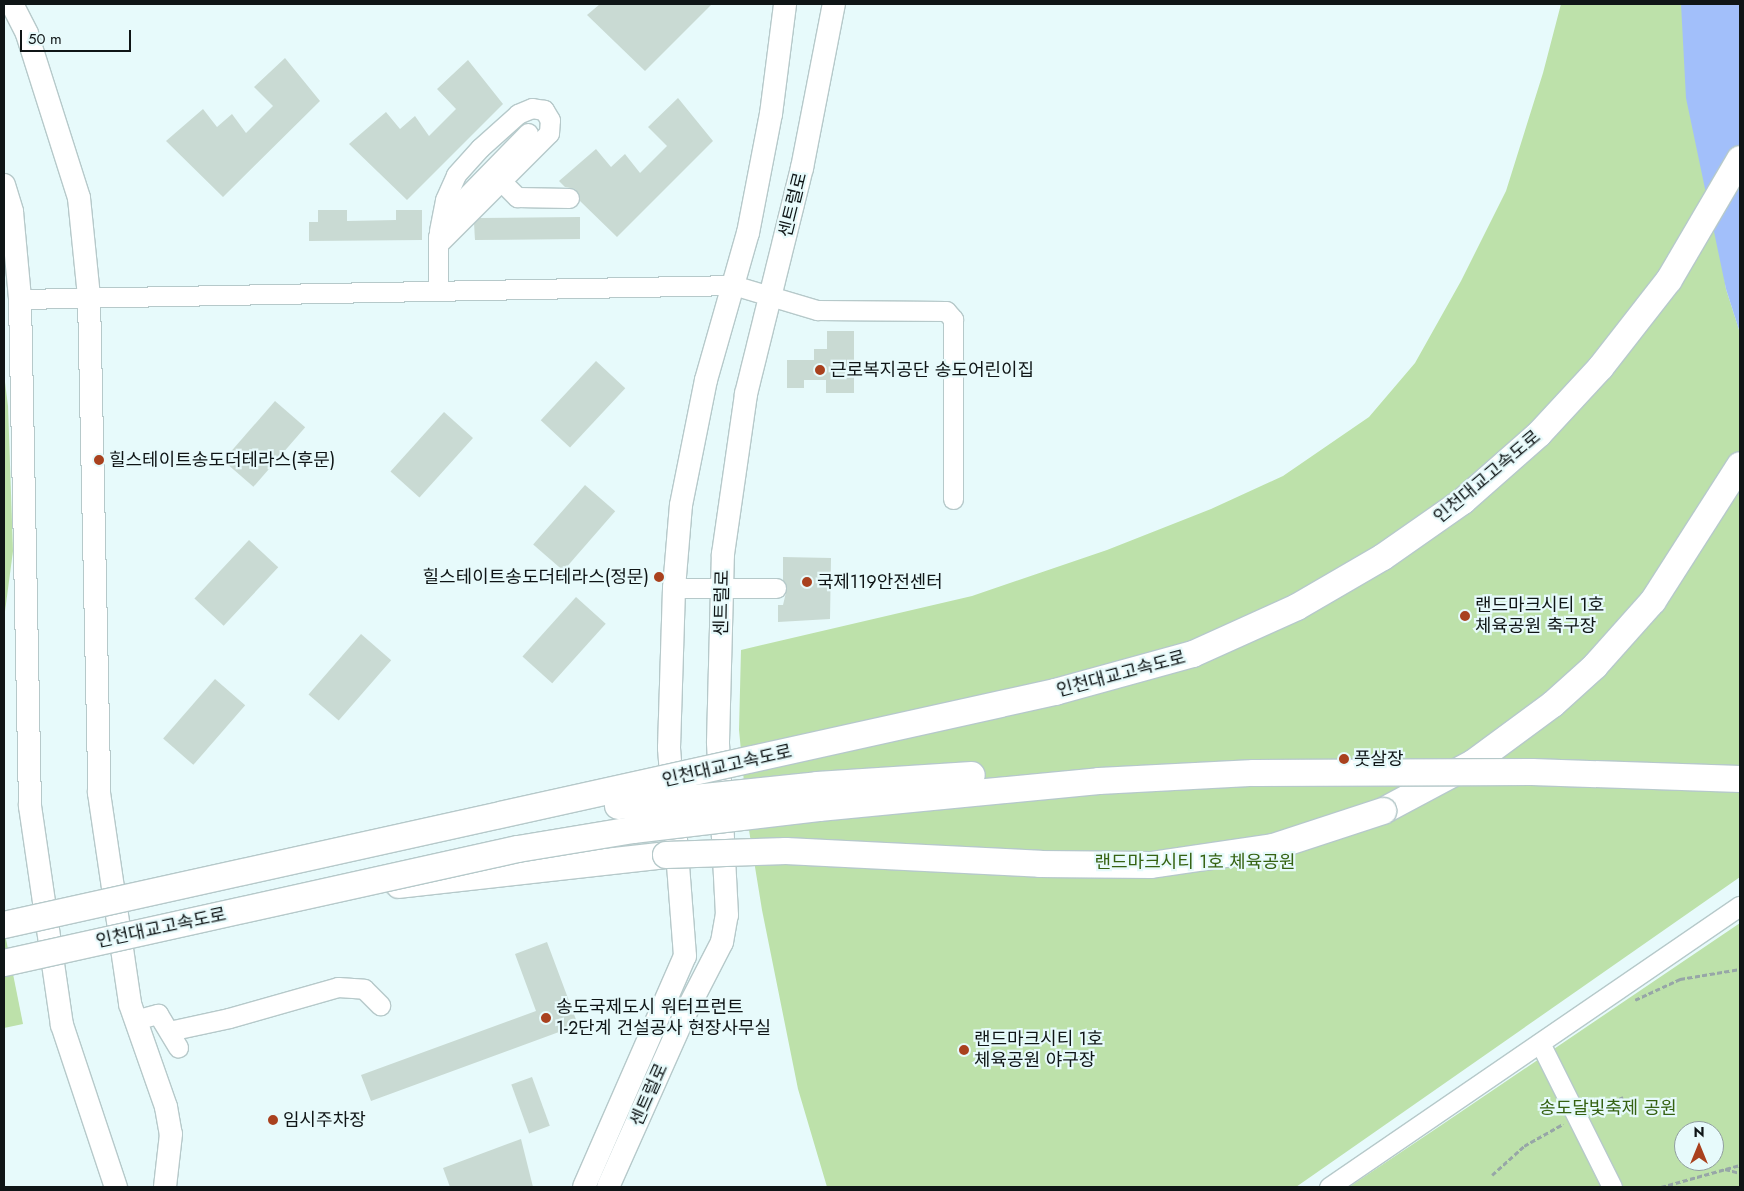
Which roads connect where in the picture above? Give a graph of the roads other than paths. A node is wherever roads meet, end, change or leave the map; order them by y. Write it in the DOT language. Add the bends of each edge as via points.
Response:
graph roads {
  1 [pos="12,4"];
  2 [pos="785,4"];
  3 [pos="834,4"];
  4 [pos="528,133"];
  5 [pos="1740,159"];
  6 [pos="501,181"];
  7 [pos="4,185"];
  8 [pos="569,198"];
  9 [pos="438,237"];
  10 [pos="733,285"];
  11 [pos="438,290"];
  12 [pos="771,296"];
  13 [pos="88,297"];
  14 [pos="20,299"];
  15 [pos="1740,465"];
  16 [pos="953,499"];
  17 [pos="674,588"];
  18 [pos="722,588"];
  19 [pos="776,588"];
  20 [pos="1740,764"];
  21 [pos="1740,779"];
  22 [pos="312,859"];
  23 [pos="319,894"];
  24 [pos="1740,906"];
  25 [pos="4,925"];
  26 [pos="4,962"];
  27 [pos="380,1006"];
  28 [pos="135,1020"];
  29 [pos="1540,1043"];
  30 [pos="116,1187"];
  31 [pos="165,1187"];
  32 [pos="584,1187"];
  33 [pos="608,1187"];
  34 [pos="1329,1187"];
  35 [pos="1612,1187"];
  1 -- 13 [label="main road" via="27,34 79,198"];
  2 -- 10 [label="main road, 센트럴로" via="771,114 748,233"];
  3 -- 12 [label="main road, 센트럴로" via="802,168"];
  4 -- 9 [label="street" via="452,209"];
  5 -- 22 [label="highway, 인천대교고속도로, bridge" via="1669,280 1602,367 1539,434 1463,501 1383,557 1297,607 1193,654 1055,692"];
  6 -- 8 [label="street" via="517,198"];
  6 -- 9 [label="street"];
  6 -- 9 [label="street" via="549,133 550,120 544,110 532,108 518,114 456,175 445,200"];
  7 -- 14 [label="main road" via="12,212"];
  9 -- 11 [label="street"];
  10 -- 11 [label="street"];
  10 -- 12 [label="street"];
  10 -- 17 [label="main road, 센트럴로" via="706,380 685,486"];
  11 -- 13 [label="street"];
  12 -- 16 [label="street" via="817,310 938,310 951,315"];
  12 -- 18 [label="main road, 센트럴로" via="746,394 723,554"];
  13 -- 14 [label="street"];
  13 -- 28 [label="main road" via="99,793"];
  14 -- 30 [label="main road" via="30,806 62,1025"];
  15 -- 23 [label="highway, 인천대교고속도로, bridge" via="1653,601 1595,666 1553,704 1473,763 1383,811 1274,847 1151,864 1040,864 786,851 666,855"];
  17 -- 18 [label="street"];
  17 -- 32 [label="main road, 센트럴로" via="669,748 685,956"];
  18 -- 19 [label="street"];
  18 -- 33 [label="main road, 센트럴로" via="718,742 726,915 722,942 684,1016"];
  20 -- 22 [label="highway, 인천대교고속도로, bridge" via="1389,755 1098,766 817,785 658,801 533,818"];
  21 -- 23 [label="highway, 인천대교고속도로, bridge" via="1390,770 1099,781 633,830 518,849"];
  22 -- 25 [label="highway, 인천대교고속도로, bridge"];
  23 -- 26 [label="highway, 인천대교고속도로, bridge"];
  24 -- 29 [label="street"];
  27 -- 28 [label="street" via="364,989 338,987 229,1018 174,1039 158,1014"];
  28 -- 31 [label="main road" via="166,1107 172,1134"];
  29 -- 34 [label="street"];
  29 -- 35 [label="street"];
}
